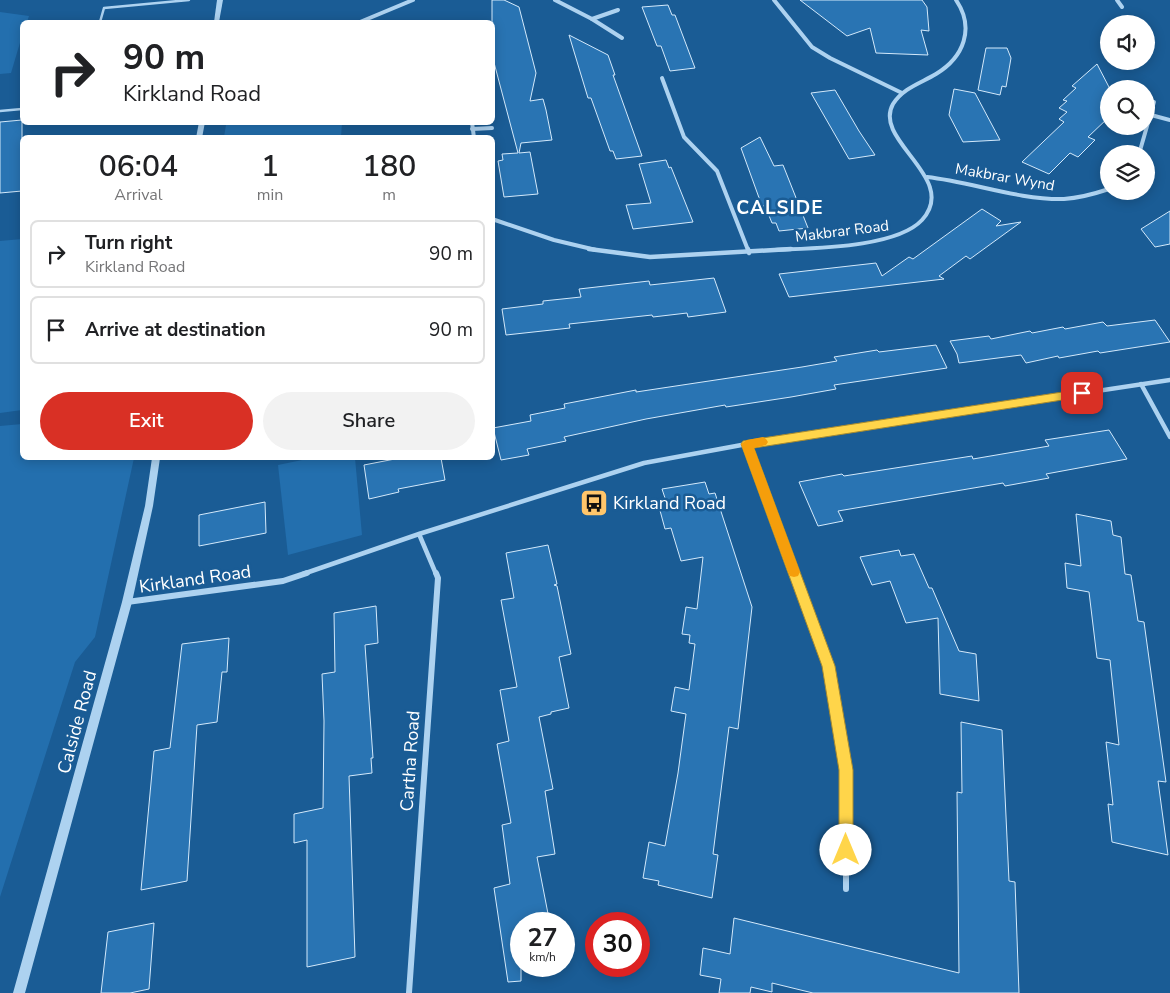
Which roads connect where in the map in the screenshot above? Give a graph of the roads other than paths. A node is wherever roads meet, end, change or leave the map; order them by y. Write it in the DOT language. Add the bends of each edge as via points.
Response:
graph roads {
  1 [pos="189,0"];
  2 [pos="220,0"];
  3 [pos="413,0"];
  4 [pos="555,0"];
  5 [pos="774,0"];
  6 [pos="956,0"];
  7 [pos="1117,0"];
  8 [pos="1122,7"];
  9 [pos="618,10"];
  10 [pos="592,19"];
  11 [pos="101,20"];
  12 [pos="216,20"];
  13 [pos="368,20"];
  14 [pos="622,38"];
  15 [pos="662,78"];
  16 [pos="902,93"];
  17 [pos="20,109"];
  18 [pos="0,111"];
  19 [pos="1155,115"];
  20 [pos="1170,120"];
  21 [pos="472,125"];
  22 [pos="492,128"];
  23 [pos="472,129"];
  24 [pos="473,135"];
  25 [pos="927,176"];
  26 [pos="1100,192"];
  27 [pos="495,220"];
  28 [pos="749,253"];
  29 [pos="1170,380"];
  30 [pos="1141,384"];
  31 [pos="1170,437"];
  32 [pos="747,444"];
  33 [pos="156,460"];
  34 [pos="419,534"];
  35 [pos="128,602"];
  36 [pos="846,889"];
  37 [pos="19,993"];
  38 [pos="409,993"];
  1 -- 11 [label="lane" via="104,8"];
  2 -- 12 [label="street"];
  3 -- 13 [label="street"];
  4 -- 10 [label="street"];
  5 -- 16 [label="street" via="812,47"];
  6 -- 16 [label="street" via="966,21 962,48 947,66"];
  7 -- 8 [label="street"];
  9 -- 10 [label="street"];
  10 -- 14 [label="street"];
  15 -- 28 [label="street" via="684,137 717,171"];
  16 -- 25 [label="street" via="893,107 893,130"];
  17 -- 18 [label="lane"];
  19 -- 20 [label="street"];
  21 -- 23 [label="street"];
  22 -- 23 [label="street"];
  23 -- 24 [label="street"];
  25 -- 26 [label="street, Makbrar Wynd" via="1050,198"];
  25 -- 28 [label="street, Makbrar Road" via="932,196 926,215 918,224 895,236"];
  27 -- 28 [label="street, Makbrar Road" via="574,246 640,257"];
  29 -- 30 [label="street, Kirkland Road"];
  30 -- 31 [label="street"];
  30 -- 32 [label="street, Kirkland Road"];
  32 -- 34 [label="street, Kirkland Road" via="644,463"];
  32 -- 36 [label="street" via="829,666 846,770"];
  33 -- 35 [label="street, Calside Road" via="150,506"];
  34 -- 35 [label="street, Kirkland Road" via="283,581"];
  34 -- 38 [label="street, Cartha Road" via="438,578"];
  35 -- 37 [label="street, Calside Road"];
}
